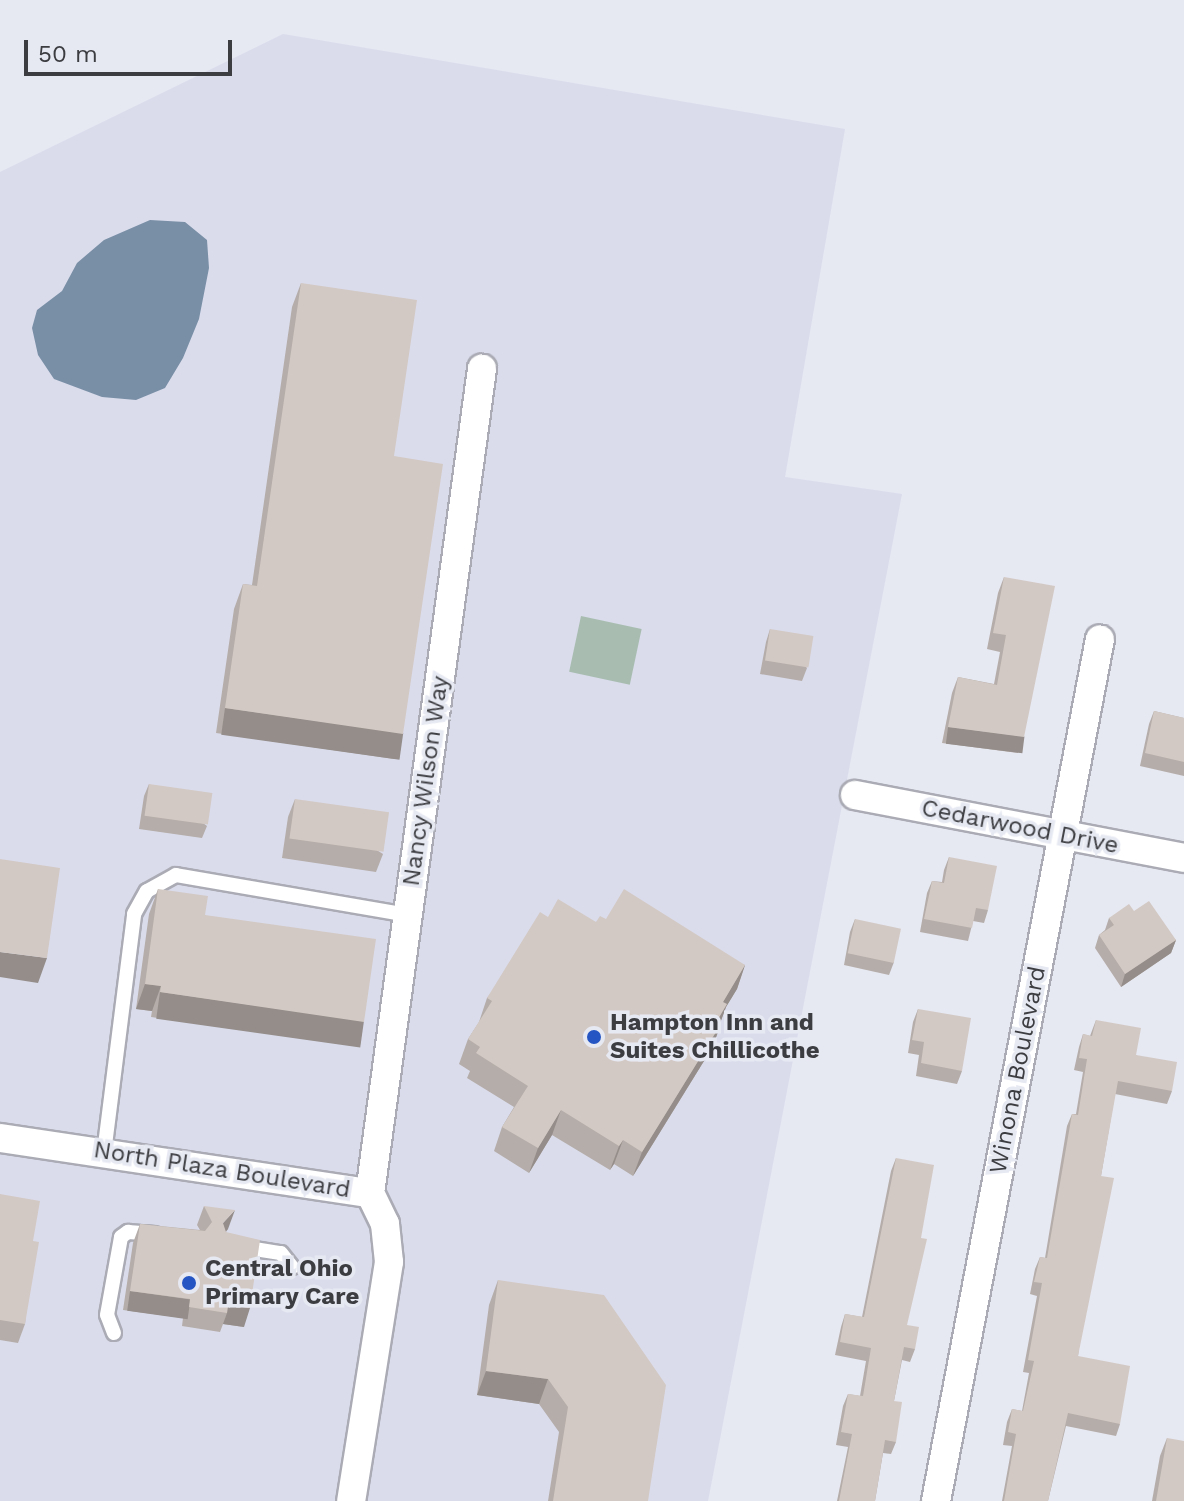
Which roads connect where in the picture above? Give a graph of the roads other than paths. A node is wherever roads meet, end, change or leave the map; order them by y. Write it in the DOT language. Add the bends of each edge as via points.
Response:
graph roads {
  1 [pos="482,369"];
  2 [pos="1100,639"];
  3 [pos="855,795"];
  4 [pos="1063,835"];
  5 [pos="1184,858"];
  6 [pos="408,915"];
  7 [pos="0,1138"];
  8 [pos="104,1153"];
  9 [pos="370,1193"];
  10 [pos="166,1235"];
  11 [pos="226,1244"];
  12 [pos="292,1267"];
  13 [pos="114,1333"];
  14 [pos="351,1501"];
  15 [pos="936,1501"];
  1 -- 6 [label="street, Nancy Wilson Way"];
  2 -- 4 [label="street, Winona Boulevard"];
  3 -- 4 [label="street, Cedarwood Drive"];
  4 -- 5 [label="street, Cedarwood Drive"];
  4 -- 15 [label="street, Winona Boulevard"];
  6 -- 8 [label="lane" via="176,875 147,891 134,914"];
  6 -- 9 [label="street, Nancy Wilson Way"];
  7 -- 8 [label="street, North Plaza Boulevard"];
  8 -- 9 [label="street, North Plaza Boulevard"];
  9 -- 14 [label="street, North Plaza Boulevard" via="385,1224 389,1262"];
  10 -- 13 [label="lane" via="137,1231 121,1237 107,1315"];
  11 -- 12 [label="lane" via="281,1253"];
}
